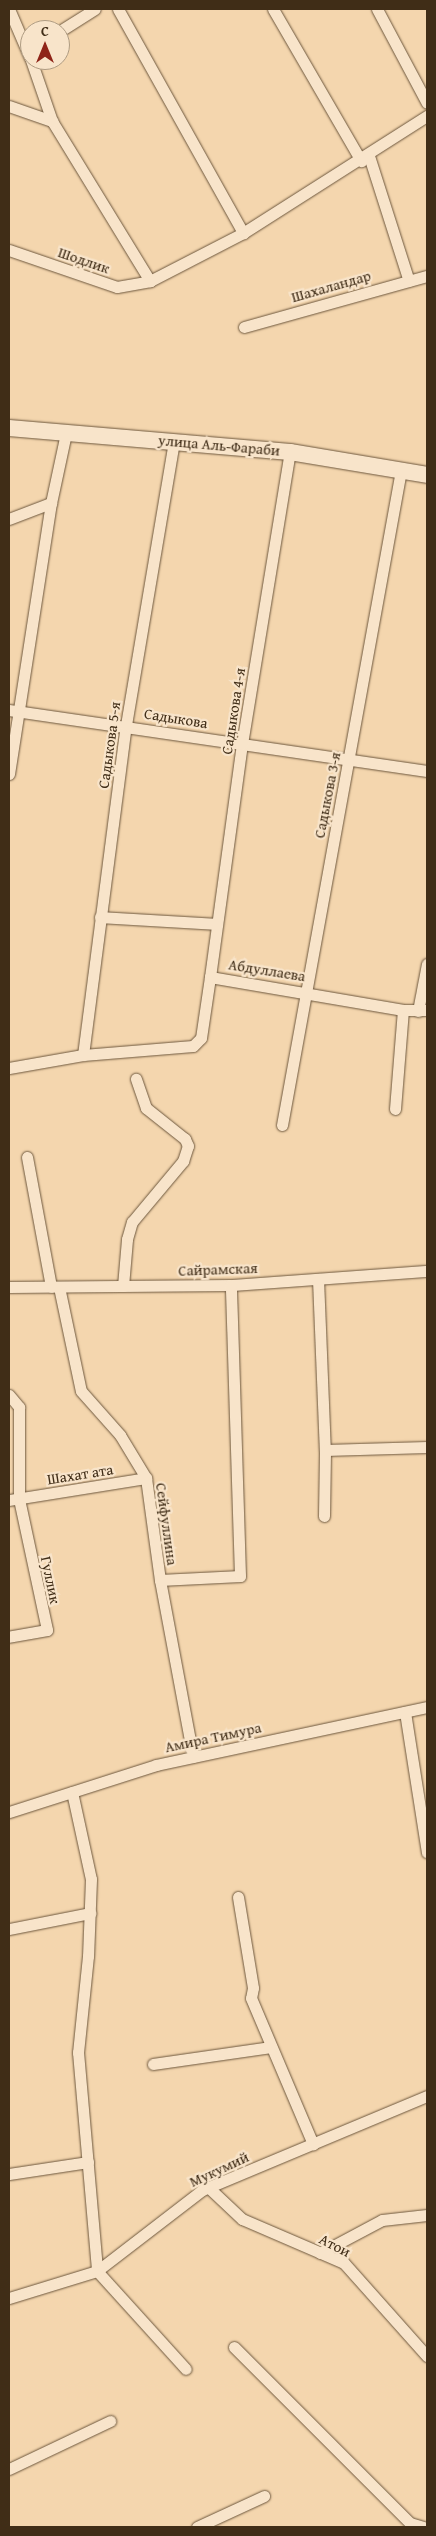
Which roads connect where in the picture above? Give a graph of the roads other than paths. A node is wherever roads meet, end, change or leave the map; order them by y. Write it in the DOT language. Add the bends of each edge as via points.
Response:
graph roads {
  1 [pos="9,9"];
  2 [pos="95,9"];
  3 [pos="118,9"];
  4 [pos="272,9"];
  5 [pos="377,9"];
  6 [pos="70,25"];
  7 [pos="20,34"];
  8 [pos="34,70"];
  9 [pos="427,103"];
  10 [pos="9,106"];
  11 [pos="427,116"];
  12 [pos="52,121"];
  13 [pos="365,158"];
  14 [pos="243,233"];
  15 [pos="9,250"];
  16 [pos="427,276"];
  17 [pos="150,281"];
  18 [pos="409,281"];
  19 [pos="244,327"];
  20 [pos="9,428"];
  21 [pos="66,433"];
  22 [pos="174,440"];
  23 [pos="290,452"];
  24 [pos="401,470"];
  25 [pos="427,475"];
  26 [pos="51,503"];
  27 [pos="9,519"];
  28 [pos="14,710"];
  29 [pos="126,725"];
  30 [pos="242,744"];
  31 [pos="349,760"];
  32 [pos="427,771"];
  33 [pos="9,774"];
  34 [pos="100,917"];
  35 [pos="218,924"];
  36 [pos="427,964"];
  37 [pos="210,976"];
  38 [pos="305,990"];
  39 [pos="403,1010"];
  40 [pos="423,1010"];
  41 [pos="83,1056"];
  42 [pos="9,1068"];
  43 [pos="136,1079"];
  44 [pos="394,1109"];
  45 [pos="282,1125"];
  46 [pos="27,1157"];
  47 [pos="427,1271"];
  48 [pos="318,1279"];
  49 [pos="231,1285"];
  50 [pos="123,1286"];
  51 [pos="9,1287"];
  52 [pos="55,1287"];
  53 [pos="9,1395"];
  54 [pos="427,1447"];
  55 [pos="325,1450"];
  56 [pos="146,1478"];
  57 [pos="14,1500"];
  58 [pos="324,1516"];
  59 [pos="160,1580"];
  60 [pos="9,1636"];
  61 [pos="427,1708"];
  62 [pos="405,1712"];
  63 [pos="193,1757"];
  64 [pos="72,1792"];
  65 [pos="9,1812"];
  66 [pos="427,1852"];
  67 [pos="238,1897"];
  68 [pos="90,1913"];
  69 [pos="9,1929"];
  70 [pos="271,2047"];
  71 [pos="153,2064"];
  72 [pos="427,2096"];
  73 [pos="313,2144"];
  74 [pos="88,2162"];
  75 [pos="9,2174"];
  76 [pos="208,2187"];
  77 [pos="427,2215"];
  78 [pos="320,2253"];
  79 [pos="97,2271"];
  80 [pos="9,2298"];
  81 [pos="234,2347"];
  82 [pos="427,2356"];
  83 [pos="186,2369"];
  84 [pos="110,2421"];
  85 [pos="9,2469"];
  86 [pos="264,2496"];
  87 [pos="197,2527"];
  88 [pos="423,2527"];
  1 -- 7 [label="street"];
  2 -- 6 [label="street"];
  3 -- 14 [label="street"];
  4 -- 13 [label="street"];
  5 -- 9 [label="street"];
  8 -- 12 [label="street"];
  10 -- 12 [label="street"];
  11 -- 13 [label="street, Шодлик"];
  12 -- 17 [label="street"];
  13 -- 14 [label="street, Шодлик"];
  13 -- 18 [label="street"];
  14 -- 17 [label="street, Шодлик"];
  15 -- 17 [label="street, Шодлик" via="117,287"];
  16 -- 18 [label="street, Шахаландар"];
  18 -- 19 [label="street, Шахаландар"];
  20 -- 21 [label="main road, улица Аль-Фараби"];
  21 -- 22 [label="main road, улица Аль-Фараби"];
  21 -- 26 [label="street"];
  22 -- 23 [label="main road, улица Аль-Фараби"];
  22 -- 29 [label="street, Садыкова 5-я"];
  23 -- 24 [label="main road, улица Аль-Фараби"];
  23 -- 30 [label="street, Садыкова 4-я"];
  24 -- 25 [label="main road, улица Аль-Фараби"];
  24 -- 31 [label="street, Садыкова 3-я"];
  26 -- 27 [label="street"];
  26 -- 28 [label="street"];
  28 -- 29 [label="street, Садыкова"];
  28 -- 33 [label="street"];
  29 -- 30 [label="street, Садыкова"];
  29 -- 34 [label="street, Садыкова 5-я"];
  30 -- 31 [label="street, Садыкова"];
  30 -- 35 [label="street, Садыкова 4-я"];
  31 -- 32 [label="street, Садыкова"];
  31 -- 38 [label="street, Садыкова 3-я"];
  34 -- 35 [label="street"];
  34 -- 41 [label="street, Садыкова 5-я"];
  35 -- 37 [label="street, Садыкова 4-я"];
  36 -- 40 [label="street"];
  37 -- 38 [label="street, Абдуллаева"];
  37 -- 41 [label="street, Абдуллаева" via="201,1038 193,1046"];
  38 -- 39 [label="street, Абдуллаева"];
  38 -- 45 [label="street, Садыкова 3-я"];
  39 -- 40 [label="street, Абдуллаева"];
  39 -- 44 [label="street"];
  41 -- 42 [label="street, Абдуллаева"];
  43 -- 50 [label="street" via="146,1108 185,1139 188,1146 183,1161 132,1222 127,1238"];
  46 -- 52 [label="street, Сейфуллина"];
  47 -- 48 [label="street, Сайрамская"];
  48 -- 49 [label="street, Сайрамская"];
  48 -- 55 [label="street"];
  49 -- 50 [label="street, Сайрамская"];
  49 -- 59 [label="street" via="240,1576"];
  50 -- 52 [label="street, Сайрамская"];
  51 -- 52 [label="street, Сайрамская"];
  52 -- 56 [label="street, Сейфуллина" via="81,1392 120,1435"];
  53 -- 57 [label="street" via="18,1407"];
  54 -- 55 [label="street"];
  55 -- 58 [label="street"];
  56 -- 57 [label="street, Шахат ата"];
  56 -- 59 [label="street, Сейфуллина"];
  57 -- 60 [label="street, Гуллик" via="47,1630"];
  59 -- 63 [label="street, Сейфуллина"];
  61 -- 62 [label="street, Амира Тимура"];
  62 -- 63 [label="street, Амира Тимура"];
  62 -- 66 [label="street"];
  63 -- 64 [label="street, Амира Тимура" via="156,1765"];
  64 -- 65 [label="street, Амира Тимура"];
  64 -- 68 [label="street" via="91,1879"];
  67 -- 70 [label="street" via="253,1988 251,1998"];
  68 -- 69 [label="street"];
  68 -- 74 [label="street" via="78,2052"];
  70 -- 71 [label="street"];
  70 -- 73 [label="street"];
  72 -- 73 [label="street, Мукумий"];
  73 -- 76 [label="street, Мукумий"];
  74 -- 75 [label="street"];
  74 -- 79 [label="street"];
  76 -- 78 [label="street, Атои" via="242,2219"];
  76 -- 79 [label="street, Мукумий"];
  77 -- 78 [label="street" via="382,2220"];
  78 -- 82 [label="street, Атои" via="344,2264"];
  79 -- 80 [label="street, Мукумий"];
  79 -- 83 [label="street"];
  81 -- 88 [label="street" via="410,2523"];
  84 -- 85 [label="street"];
  86 -- 87 [label="street"];
}
